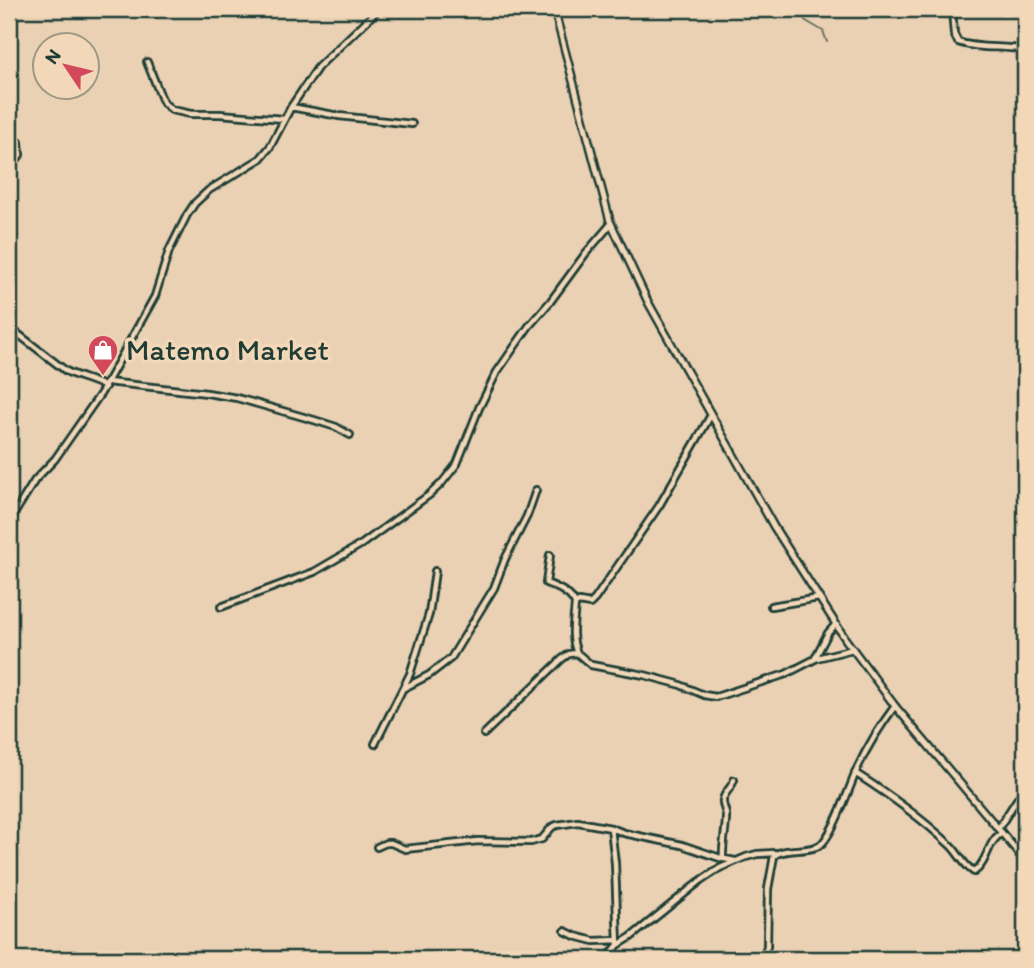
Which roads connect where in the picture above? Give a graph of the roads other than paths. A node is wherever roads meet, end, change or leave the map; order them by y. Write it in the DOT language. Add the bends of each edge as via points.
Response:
graph roads {
  1 [pos="379,9"];
  2 [pos="554,9"];
  3 [pos="952,9"];
  4 [pos="1025,50"];
  5 [pos="147,62"];
  6 [pos="291,107"];
  7 [pos="284,119"];
  8 [pos="412,124"];
  9 [pos="9,134"];
  10 [pos="10,167"];
  11 [pos="9,176"];
  12 [pos="611,224"];
  13 [pos="9,327"];
  14 [pos="106,385"];
  15 [pos="711,415"];
  16 [pos="350,435"];
  17 [pos="536,490"];
  18 [pos="9,522"];
  19 [pos="550,555"];
  20 [pos="435,571"];
  21 [pos="818,598"];
  22 [pos="575,604"];
  23 [pos="771,606"];
  24 [pos="221,607"];
  25 [pos="836,624"];
  26 [pos="574,646"];
  27 [pos="853,649"];
  28 [pos="577,653"];
  29 [pos="569,654"];
  30 [pos="815,659"];
  31 [pos="404,688"];
  32 [pos="895,706"];
  33 [pos="484,734"];
  34 [pos="375,744"];
  35 [pos="855,773"];
  36 [pos="734,780"];
  37 [pos="1025,787"];
  38 [pos="611,828"];
  39 [pos="1000,831"];
  40 [pos="377,847"];
  41 [pos="776,853"];
  42 [pos="723,859"];
  43 [pos="735,861"];
  44 [pos="1025,863"];
  45 [pos="565,931"];
  46 [pos="617,943"];
  47 [pos="607,959"];
  48 [pos="763,959"];
  1 -- 6 [label="street" via="318,68"];
  2 -- 12 [label="street"];
  3 -- 4 [label="street" via="955,38 960,44"];
  5 -- 7 [label="street" via="164,103 172,110"];
  6 -- 7 [label="street"];
  6 -- 8 [label="street"];
  7 -- 14 [label="street" via="260,159 195,203 169,251 155,296"];
  9 -- 10 [label="street" via="19,142 20,152"];
  10 -- 11 [label="street"];
  12 -- 15 [label="street"];
  12 -- 24 [label="street" via="497,372 457,464 441,484 362,544 314,572"];
  13 -- 14 [label="street" via="66,371"];
  14 -- 16 [label="street" via="237,398"];
  14 -- 18 [label="street"];
  15 -- 21 [label="street"];
  15 -- 22 [label="street" via="659,506 593,603"];
  17 -- 31 [label="street" via="494,588 451,658"];
  19 -- 22 [label="street" via="545,583 573,598"];
  20 -- 31 [label="street" via="429,614"];
  21 -- 23 [label="street"];
  21 -- 25 [label="street"];
  22 -- 26 [label="street"];
  25 -- 27 [label="street"];
  25 -- 30 [label="street"];
  26 -- 28 [label="street"];
  26 -- 29 [label="street"];
  27 -- 30 [label="street"];
  27 -- 32 [label="street"];
  28 -- 29 [label="street"];
  28 -- 30 [label="street" via="591,665 716,697 786,674"];
  29 -- 33 [label="street"];
  31 -- 34 [label="street"];
  32 -- 35 [label="street"];
  32 -- 39 [label="street"];
  35 -- 39 [label="street" via="948,842 974,872"];
  35 -- 41 [label="street" via="824,842"];
  36 -- 42 [label="street" via="723,799 727,814"];
  37 -- 39 [label="street"];
  38 -- 40 [label="street" via="578,822 552,827 542,839 531,842 478,841 405,849 386,843"];
  38 -- 42 [label="street"];
  38 -- 46 [label="street"];
  39 -- 44 [label="street"];
  41 -- 43 [label="street"];
  41 -- 48 [label="street" via="768,888"];
  42 -- 43 [label="street"];
  43 -- 46 [label="street"];
  45 -- 46 [label="street"];
  46 -- 47 [label="street"];
}
